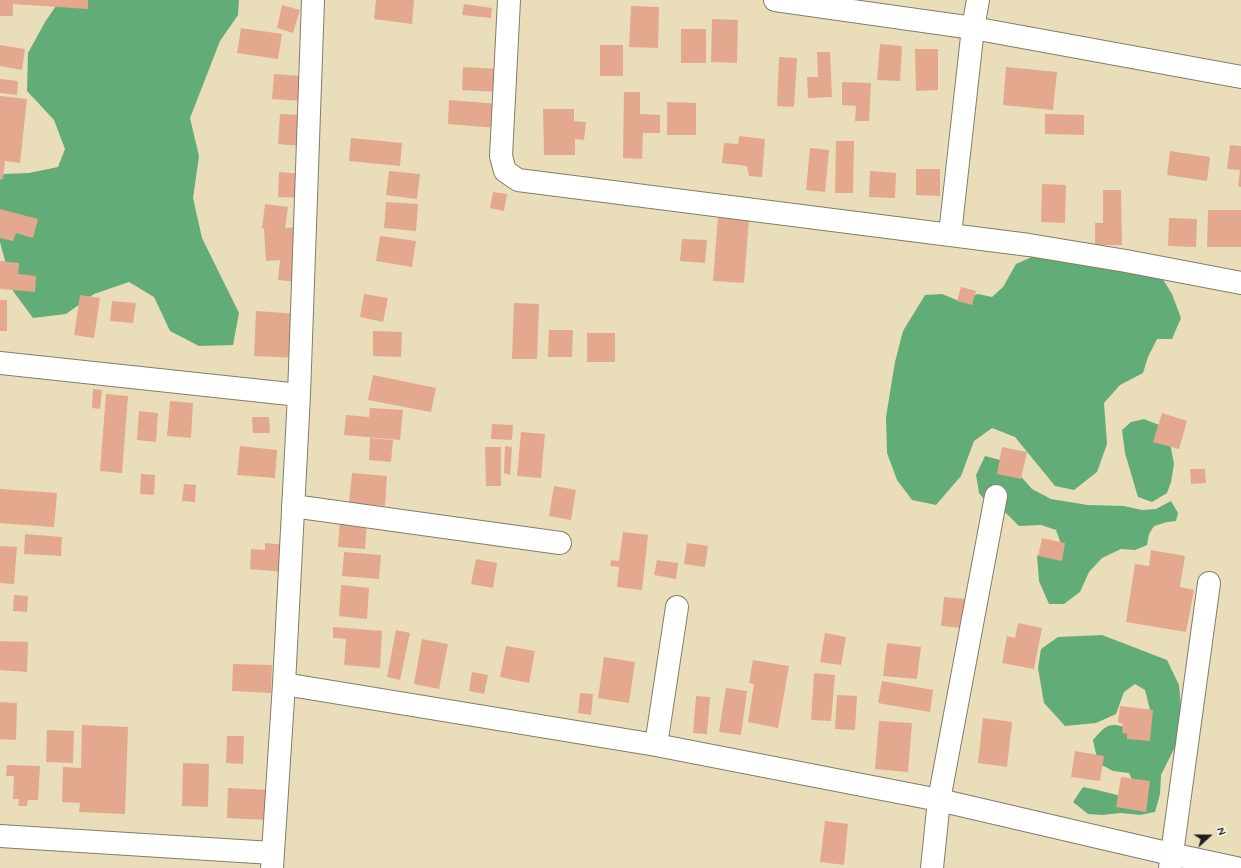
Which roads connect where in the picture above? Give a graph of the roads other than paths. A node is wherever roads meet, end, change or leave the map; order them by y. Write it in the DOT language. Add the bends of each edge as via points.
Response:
graph roads {
  1 [pos="314,0"];
  2 [pos="509,0"];
  3 [pos="775,0"];
  4 [pos="978,0"];
  5 [pos="973,28"];
  6 [pos="1241,77"];
  7 [pos="950,234"];
  8 [pos="1241,283"];
  9 [pos="0,363"];
  10 [pos="299,395"];
  11 [pos="996,496"];
  12 [pos="293,506"];
  13 [pos="560,543"];
  14 [pos="1209,583"];
  15 [pos="677,607"];
  16 [pos="284,684"];
  17 [pos="656,745"];
  18 [pos="939,800"];
  19 [pos="0,836"];
  20 [pos="272,860"];
  21 [pos="1171,861"];
  22 [pos="932,868"];
  23 [pos="1236,868"];
  1 -- 10 [label="street"];
  2 -- 7 [label="street" via="501,156 505,172 518,180"];
  3 -- 5 [label="street"];
  4 -- 5 [label="street"];
  5 -- 6 [label="street"];
  5 -- 7 [label="street"];
  7 -- 8 [label="street" via="1126,261"];
  9 -- 10 [label="street"];
  10 -- 12 [label="street"];
  11 -- 18 [label="street"];
  12 -- 13 [label="street"];
  12 -- 16 [label="street"];
  14 -- 21 [label="street"];
  15 -- 17 [label="street"];
  16 -- 17 [label="street"];
  16 -- 20 [label="street"];
  17 -- 18 [label="street"];
  18 -- 21 [label="street"];
  18 -- 22 [label="street"];
  19 -- 20 [label="street"];
  21 -- 23 [label="street"];
}
